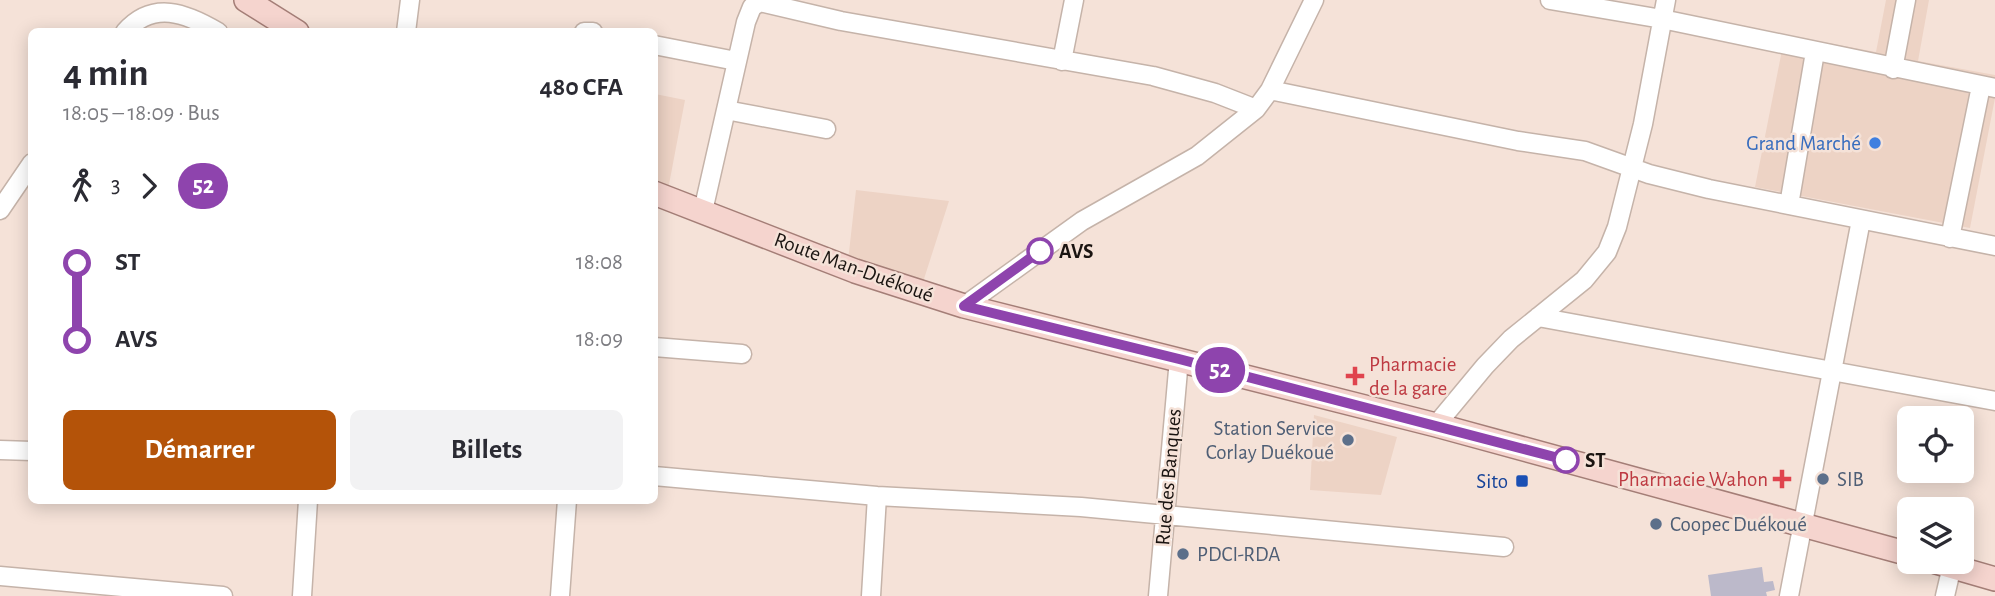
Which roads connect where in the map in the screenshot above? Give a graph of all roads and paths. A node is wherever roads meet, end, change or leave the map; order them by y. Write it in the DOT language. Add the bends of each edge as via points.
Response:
graph roads {
  1 [pos="246,0"];
  2 [pos="410,0"];
  3 [pos="1074,0"];
  4 [pos="1314,0"];
  5 [pos="1550,0"];
  6 [pos="1666,0"];
  7 [pos="1906,0"];
  8 [pos="1662,19"];
  9 [pos="130,28"];
  10 [pos="212,28"];
  11 [pos="288,28"];
  12 [pos="406,28"];
  13 [pos="658,46"];
  14 [pos="1815,52"];
  15 [pos="736,61"];
  16 [pos="1062,61"];
  17 [pos="1893,69"];
  18 [pos="1988,87"];
  19 [pos="1269,90"];
  20 [pos="1256,109"];
  21 [pos="726,110"];
  22 [pos="826,129"];
  23 [pos="1631,166"];
  24 [pos="28,169"];
  25 [pos="658,195"];
  26 [pos="1789,205"];
  27 [pos="0,210"];
  28 [pos="703,211"];
  29 [pos="1861,220"];
  30 [pos="1950,238"];
  31 [pos="1995,246"];
  32 [pos="964,306"];
  33 [pos="1538,317"];
  34 [pos="658,347"];
  35 [pos="742,354"];
  36 [pos="1179,359"];
  37 [pos="1830,371"];
  38 [pos="1995,401"];
  39 [pos="1436,425"];
  40 [pos="0,450"];
  41 [pos="28,451"];
  42 [pos="658,476"];
  43 [pos="877,496"];
  44 [pos="308,504"];
  45 [pos="567,504"];
  46 [pos="1163,516"];
  47 [pos="1801,523"];
  48 [pos="1504,547"];
  49 [pos="1897,551"];
  50 [pos="1974,573"];
  51 [pos="1944,574"];
  52 [pos="0,576"];
  53 [pos="1995,579"];
  54 [pos="223,596"];
  55 [pos="302,596"];
  56 [pos="560,596"];
  57 [pos="871,596"];
  58 [pos="1158,596"];
  59 [pos="1788,596"];
  60 [pos="1945,596"];
  1 -- 11 [label="main road"];
  2 -- 12 [label="street"];
  3 -- 16 [label="street"];
  4 -- 19 [label="street"];
  5 -- 8 [label="street"];
  6 -- 8 [label="street"];
  7 -- 17 [label="street"];
  8 -- 14 [label="street"];
  8 -- 23 [label="street"];
  9 -- 10 [label="street" via="145,15 173,9"];
  13 -- 15 [label="street"];
  14 -- 17 [label="street"];
  14 -- 26 [label="street"];
  15 -- 16 [label="street" via="749,12 760,2"];
  15 -- 21 [label="street"];
  16 -- 20 [label="street" via="1189,85"];
  17 -- 18 [label="street"];
  18 -- 30 [label="street"];
  19 -- 20 [label="street"];
  19 -- 23 [label="street" via="1585,151"];
  20 -- 32 [label="street" via="1197,156 1082,221"];
  21 -- 22 [label="street"];
  21 -- 28 [label="street"];
  23 -- 26 [label="street" via="1709,189"];
  23 -- 33 [label="street" via="1607,252 1584,280"];
  24 -- 27 [label="street"];
  25 -- 28 [label="main road, Route Man-Duékoué"];
  26 -- 29 [label="street"];
  28 -- 32 [label="main road, Route Man-Duékoué" via="855,271"];
  29 -- 30 [label="street"];
  29 -- 37 [label="street"];
  30 -- 31 [label="street"];
  32 -- 36 [label="main road, Route Man-Duékoué"];
  33 -- 37 [label="street"];
  33 -- 39 [label="street" via="1485,366"];
  34 -- 35 [label="street"];
  36 -- 39 [label="main road, Route Man-Duékoué"];
  36 -- 46 [label="street, Rue des Banques"];
  37 -- 38 [label="street"];
  37 -- 47 [label="street"];
  39 -- 47 [label="main road, Route Man-Duékoué"];
  40 -- 41 [label="street"];
  42 -- 43 [label="street"];
  43 -- 46 [label="street"];
  43 -- 57 [label="street"];
  44 -- 55 [label="street"];
  45 -- 56 [label="street"];
  46 -- 48 [label="street"];
  46 -- 58 [label="street, Rue des Banques"];
  47 -- 49 [label="main road, Route Man-Duékoué"];
  47 -- 59 [label="street"];
  50 -- 53 [label="main road"];
  51 -- 60 [label="street"];
  52 -- 54 [label="street"];
}
